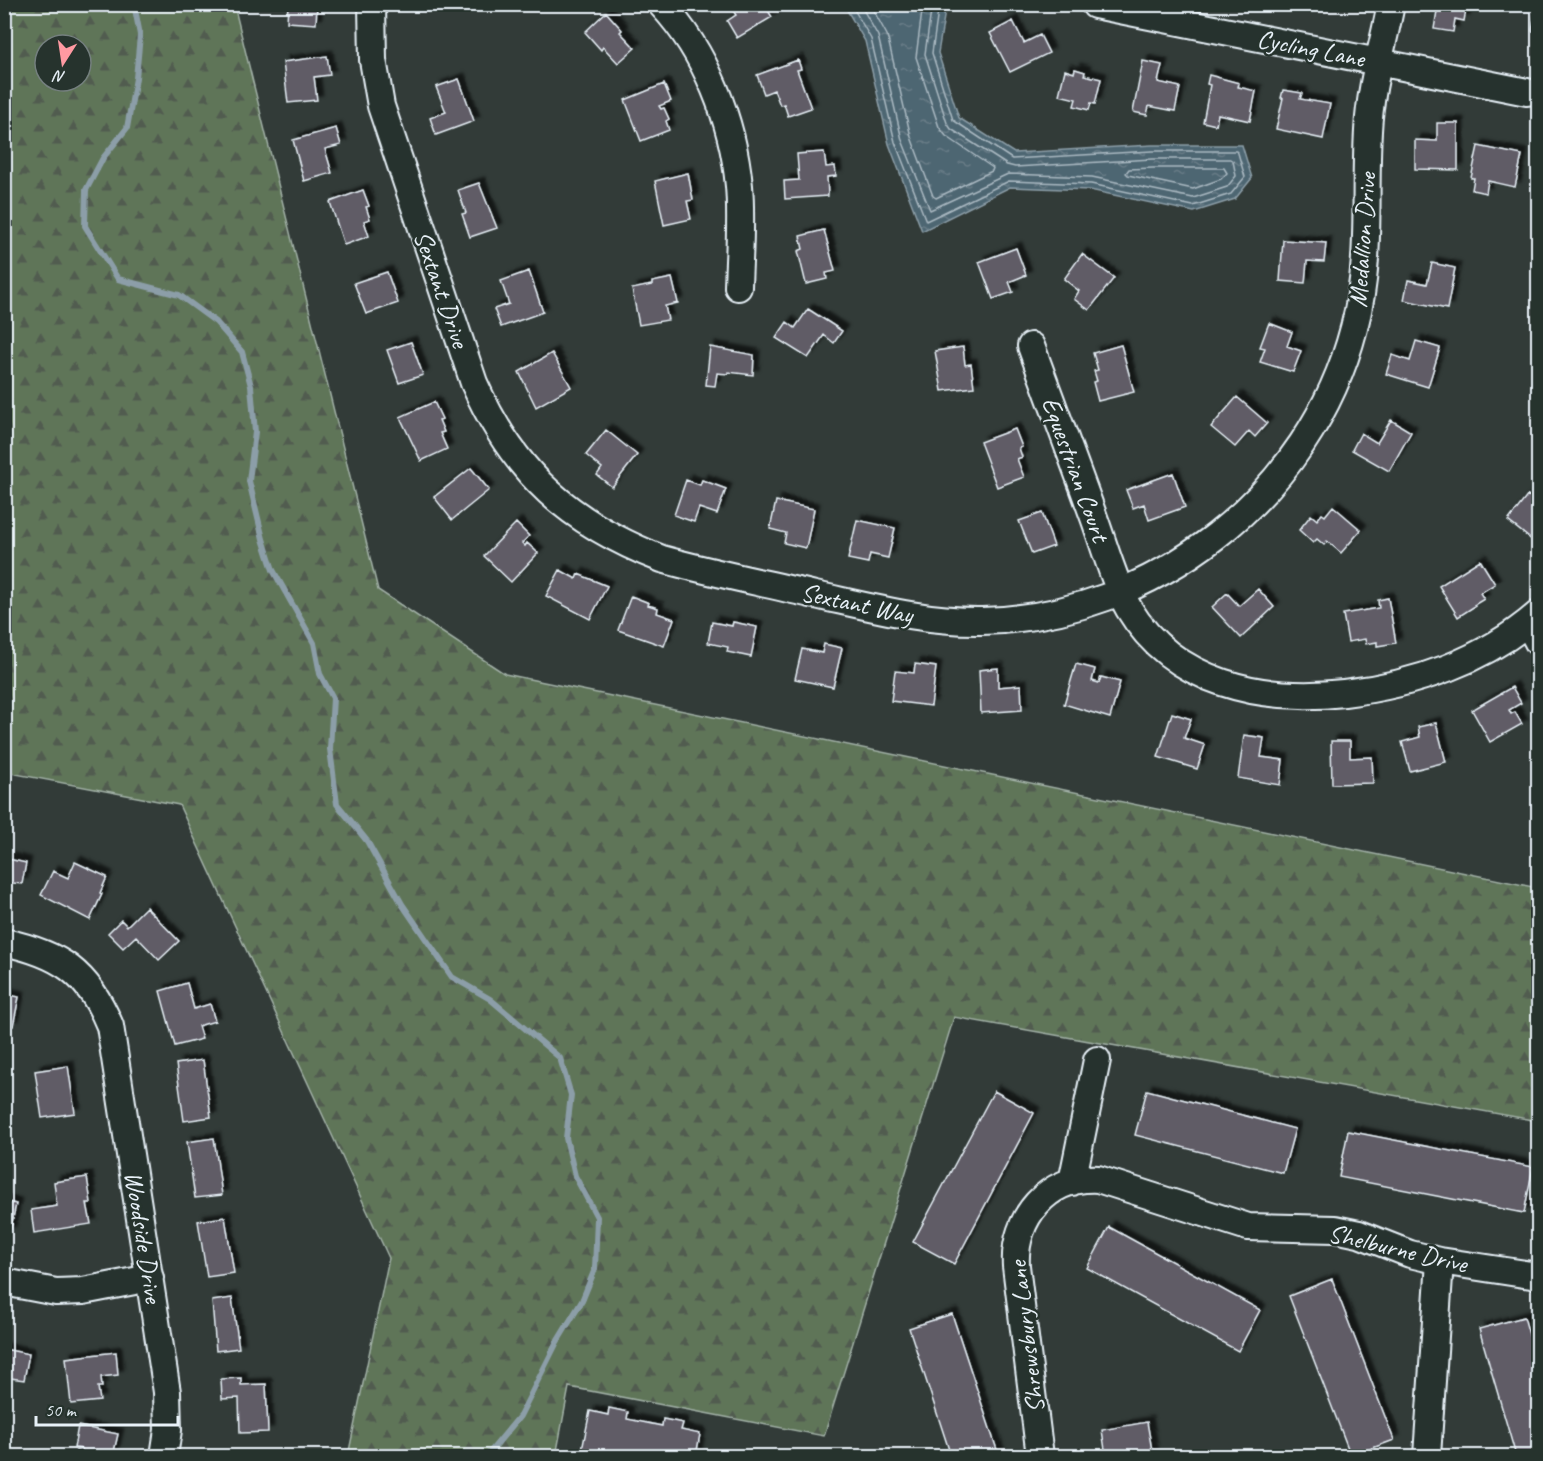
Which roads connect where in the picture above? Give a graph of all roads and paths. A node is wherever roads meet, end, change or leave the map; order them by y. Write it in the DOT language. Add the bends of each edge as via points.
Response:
graph roads {
  1 [pos="372,4"];
  2 [pos="661,4"];
  3 [pos="1391,4"];
  4 [pos="1095,5"];
  5 [pos="1379,62"];
  6 [pos="1527,92"];
  7 [pos="738,287"];
  8 [pos="1031,346"];
  9 [pos="599,530"];
  10 [pos="1121,592"];
  11 [pos="1535,627"];
  12 [pos="4,942"];
  13 [pos="1096,1060"];
  14 [pos="1061,1187"];
  15 [pos="1440,1261"];
  16 [pos="1539,1276"];
  17 [pos="150,1278"];
  18 [pos="4,1282"];
  19 [pos="164,1456"];
  20 [pos="1040,1456"];
  21 [pos="1427,1456"];
  1 -- 9 [label="street, Sextant Drive" via="373,60 381,106 474,383 494,424 532,476"];
  2 -- 7 [label="street" via="705,68 729,133 740,203"];
  3 -- 5 [label="street, Medallion Drive"];
  4 -- 5 [label="street, Cycling Lane"];
  5 -- 6 [label="street, Cycling Lane"];
  5 -- 10 [label="street, Medallion Drive" via="1368,126 1367,244 1362,296 1354,331 1325,405 1293,458 1240,517 1176,564"];
  8 -- 10 [label="street, Equestrian Court"];
  9 -- 10 [label="street, Sextant Way" via="662,559 897,614 981,621 1038,616"];
  10 -- 11 [label="street, Equestrian Court" via="1149,636 1174,659 1213,679 1273,693 1327,694 1380,689 1441,671"];
  12 -- 17 [label="street, Woodside Drive" via="36,949 67,965 87,984 108,1019"];
  13 -- 14 [label="street"];
  14 -- 15 [label="street, Shelburne Drive" via="1098,1179 1248,1227 1335,1228"];
  14 -- 20 [label="street, Shrewsbury Lane" via="1036,1203 1026,1218 1015,1257"];
  15 -- 16 [label="street, Shelburne Drive"];
  15 -- 21 [label="street"];
  17 -- 18 [label="street" via="56,1292"];
  17 -- 19 [label="street, Woodside Drive" via="167,1392"];
}
